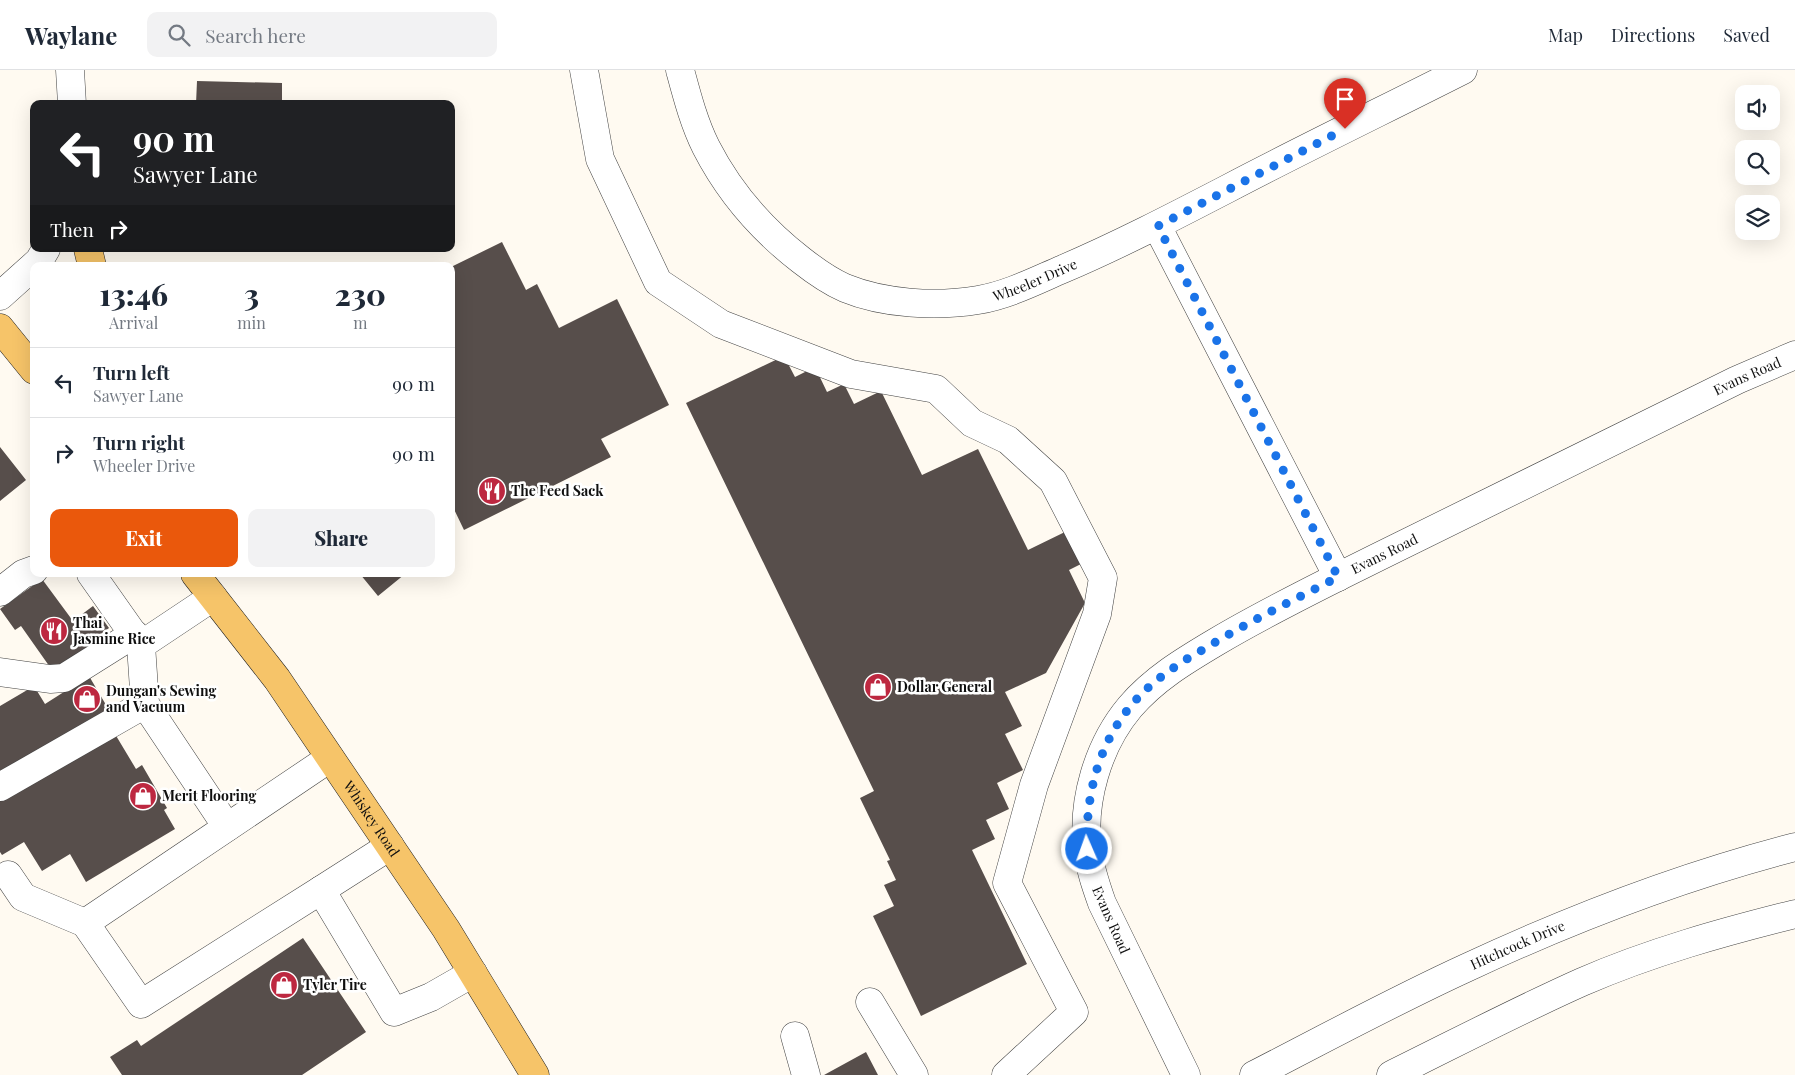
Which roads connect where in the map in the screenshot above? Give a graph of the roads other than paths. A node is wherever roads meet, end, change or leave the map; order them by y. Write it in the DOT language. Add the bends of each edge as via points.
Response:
graph roads {
  1 [pos="70,70"];
  2 [pos="584,70"];
  3 [pos="680,70"];
  4 [pos="1463,70"];
  5 [pos="72,100"];
  6 [pos="1158,226"];
  7 [pos="30,269"];
  8 [pos="0,296"];
  9 [pos="0,328"];
  10 [pos="1795,355"];
  11 [pos="30,365"];
  12 [pos="30,571"];
  13 [pos="93,577"];
  14 [pos="197,577"];
  15 [pos="1338,577"];
  16 [pos="0,592"];
  17 [pos="213,597"];
  18 [pos="138,639"];
  19 [pos="0,672"];
  20 [pos="145,704"];
  21 [pos="330,758"];
  22 [pos="0,788"];
  23 [pos="227,827"];
  24 [pos="390,846"];
  25 [pos="1795,848"];
  26 [pos="8,875"];
  27 [pos="321,890"];
  28 [pos="1795,914"];
  29 [pos="85,923"];
  30 [pos="473,972"];
  31 [pos="794,1036"];
  32 [pos="535,1075"];
  33 [pos="806,1075"];
  34 [pos="891,1075"];
  35 [pos="914,1075"];
  36 [pos="1006,1075"];
  37 [pos="1186,1075"];
  38 [pos="1254,1075"];
  39 [pos="1391,1075"];
  1 -- 5 [label="street"];
  2 -- 36 [label="street" via="600,159 658,282 721,324 842,371 936,388 972,422 1008,440 1053,482 1103,578 1097,614 1034,785 1007,883 1074,1012"];
  3 -- 6 [label="street, Wheeler Drive" via="692,115 705,146 741,203 788,251 820,275 871,297 895,302 978,300 1012,291"];
  4 -- 6 [label="street, Wheeler Drive"];
  6 -- 15 [label="street"];
  7 -- 8 [label="street"];
  9 -- 11 [label="main road"];
  10 -- 15 [label="street, Evans Road" via="1737,380"];
  12 -- 16 [label="street"];
  13 -- 18 [label="street"];
  14 -- 17 [label="main road, Whiskey Road"];
  15 -- 37 [label="street, Evans Road" via="1253,620 1171,669 1129,708 1112,732 1097,768 1087,821 1087,849 1092,876 1106,912"];
  17 -- 18 [label="street"];
  17 -- 21 [label="main road, Whiskey Road" via="277,679"];
  18 -- 19 [label="street" via="64,678"];
  18 -- 20 [label="street"];
  20 -- 22 [label="street"];
  20 -- 23 [label="street"];
  21 -- 23 [label="street"];
  21 -- 24 [label="main road, Whiskey Road"];
  23 -- 29 [label="street"];
  24 -- 27 [label="street"];
  24 -- 30 [label="main road, Whiskey Road"];
  25 -- 38 [label="street, Hitchcock Drive" via="1703,874 1541,934 1464,969"];
  26 -- 29 [label="street" via="23,897"];
  27 -- 29 [label="street" via="141,1004"];
  27 -- 30 [label="street" via="394,1012 431,997"];
  28 -- 39 [label="street" via="1716,934 1584,982"];
  30 -- 32 [label="main road, Whiskey Road"];
  31 -- 33 [label="street"];
  34 -- 35 [label="street" via="864,1005"];
}
